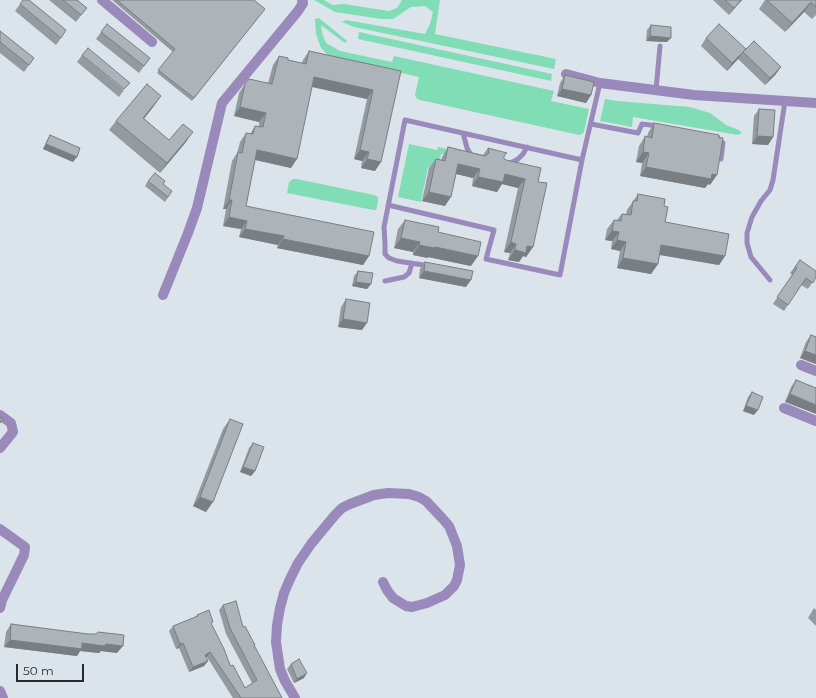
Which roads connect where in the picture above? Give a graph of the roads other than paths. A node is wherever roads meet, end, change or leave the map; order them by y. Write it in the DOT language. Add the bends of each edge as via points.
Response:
graph roads {
  1 [pos="102,0"];
  2 [pos="303,2"];
  3 [pos="152,42"];
  4 [pos="660,46"];
  5 [pos="566,74"];
  6 [pos="600,83"];
  7 [pos="656,90"];
  8 [pos="785,101"];
  9 [pos="816,102"];
  10 [pos="591,124"];
  11 [pos="665,128"];
  12 [pos="463,134"];
  13 [pos="709,135"];
  14 [pos="527,148"];
  15 [pos="721,159"];
  16 [pos="582,160"];
  17 [pos="479,161"];
  18 [pos="501,166"];
  19 [pos="388,205"];
  20 [pos="412,263"];
  21 [pos="435,267"];
  22 [pos="770,280"];
  23 [pos="385,281"];
  24 [pos="163,295"];
  25 [pos="801,365"];
  26 [pos="816,371"];
  27 [pos="784,408"];
  28 [pos="0,415"];
  29 [pos="816,421"];
  30 [pos="0,448"];
  31 [pos="0,529"];
  32 [pos="383,582"];
  33 [pos="0,608"];
  34 [pos="0,691"];
  35 [pos="3,698"];
  36 [pos="295,698"];
  1 -- 3 [label="street"];
  2 -- 24 [label="street" via="222,103 197,208"];
  4 -- 7 [label="lane"];
  5 -- 6 [label="street"];
  6 -- 7 [label="street"];
  6 -- 10 [label="lane"];
  7 -- 8 [label="street"];
  8 -- 9 [label="street"];
  8 -- 22 [label="lane" via="773,180 770,190 752,217 747,233 751,257"];
  10 -- 11 [label="lane" via="638,133 642,124"];
  10 -- 16 [label="lane"];
  12 -- 14 [label="lane"];
  12 -- 17 [label="lane" via="471,155"];
  12 -- 19 [label="lane" via="405,120"];
  13 -- 15 [label="lane" via="717,136 722,144"];
  14 -- 16 [label="lane"];
  14 -- 18 [label="lane" via="518,159"];
  16 -- 19 [label="lane" via="560,275 486,259 494,230"];
  19 -- 20 [label="lane" via="384,227 384,254 397,261"];
  20 -- 21 [label="lane"];
  20 -- 23 [label="lane" via="409,273 404,277"];
  25 -- 26 [label="street"];
  27 -- 29 [label="street"];
  28 -- 30 [label="street" via="11,423 12,432"];
  31 -- 33 [label="street" via="25,547 24,555"];
  32 -- 36 [label="street" via="393,598 412,607 445,595 457,580 460,565 458,546 452,531 426,501 419,497 388,493 374,495 342,508 298,563 284,593 276,642 280,669"];
  34 -- 35 [label="street"];
}
